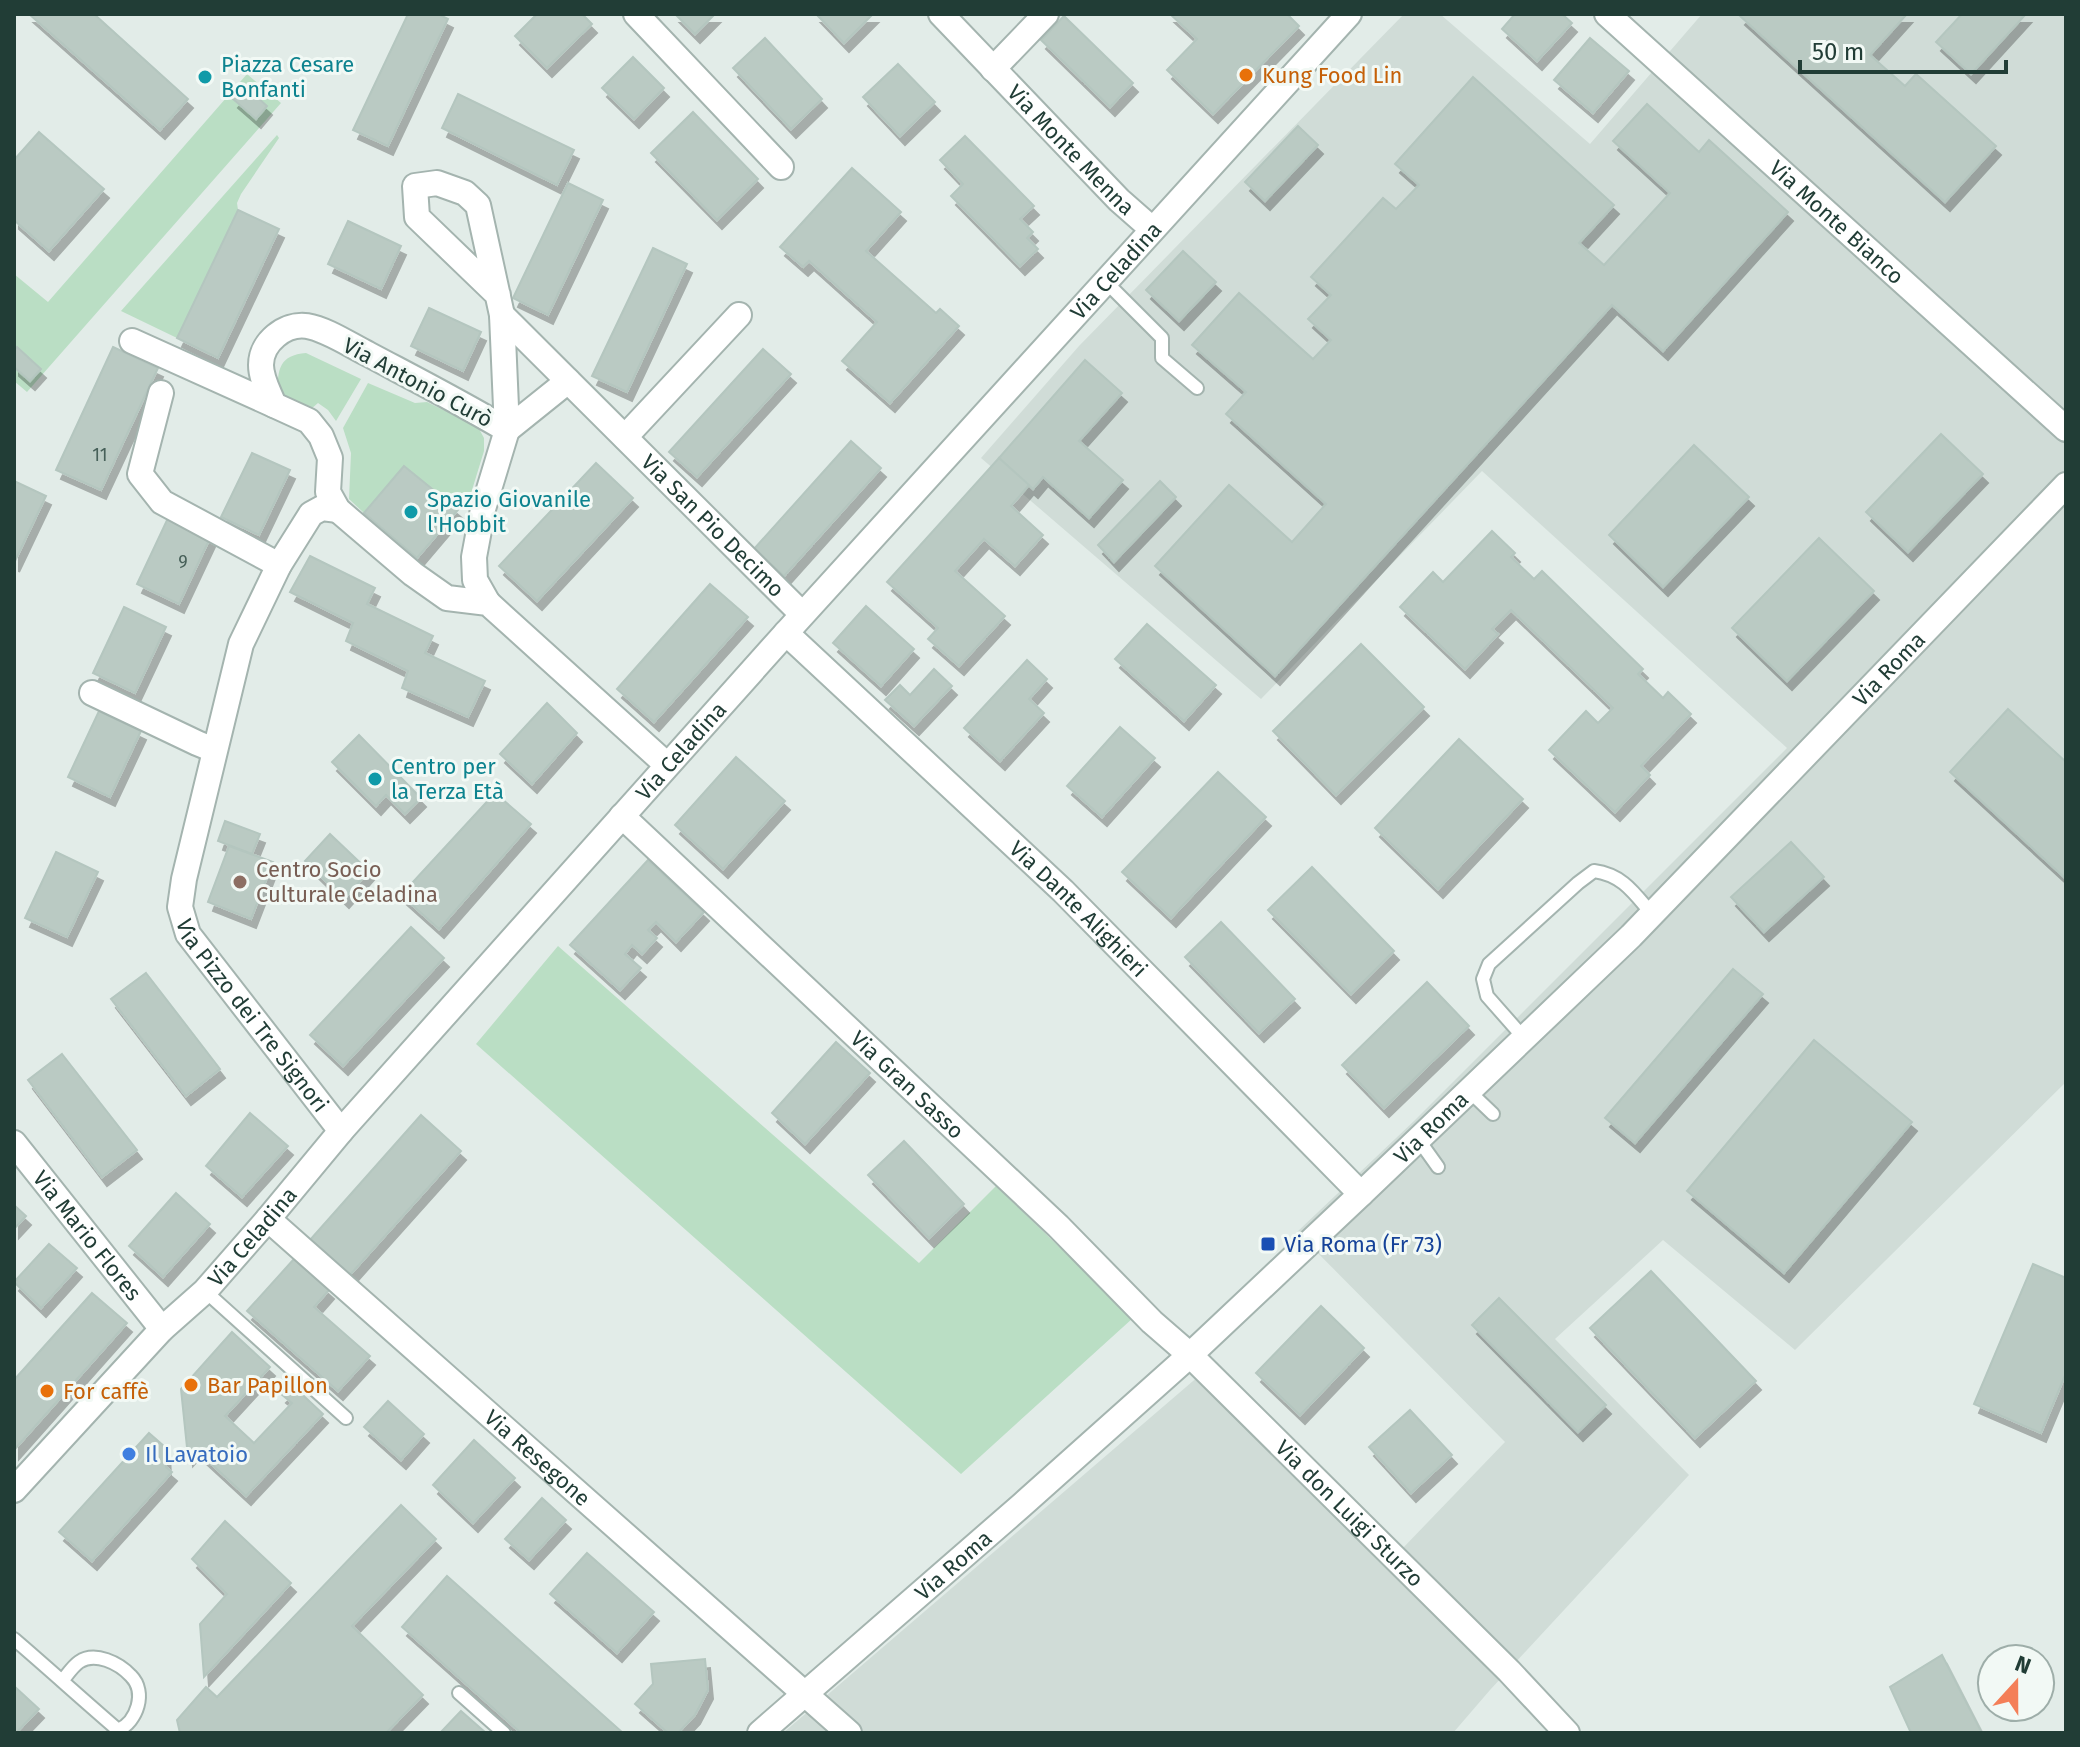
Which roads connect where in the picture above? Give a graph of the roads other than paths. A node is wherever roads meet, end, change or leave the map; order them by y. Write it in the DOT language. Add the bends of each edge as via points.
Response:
graph roads {
  1 [pos="636,14"];
  2 [pos="941,14"];
  3 [pos="1046,14"];
  4 [pos="1349,14"];
  5 [pos="1607,14"];
  6 [pos="993,69"];
  7 [pos="781,167"];
  8 [pos="1152,229"];
  9 [pos="1106,282"];
  10 [pos="500,305"];
  11 [pos="739,315"];
  12 [pos="132,341"];
  13 [pos="568,381"];
  14 [pos="1197,388"];
  15 [pos="161,393"];
  16 [pos="274,405"];
  17 [pos="2066,429"];
  18 [pos="507,430"];
  19 [pos="625,437"];
  20 [pos="2066,485"];
  21 [pos="338,510"];
  22 [pos="279,565"];
  23 [pos="488,603"];
  24 [pos="802,614"];
  25 [pos="786,633"];
  26 [pos="92,693"];
  27 [pos="214,750"];
  28 [pos="667,765"];
  29 [pos="622,816"];
  30 [pos="1652,914"];
  31 [pos="1524,1038"];
  32 [pos="1469,1091"];
  33 [pos="1493,1114"];
  34 [pos="341,1131"];
  35 [pos="1418,1139"];
  36 [pos="14,1143"];
  37 [pos="1438,1167"];
  38 [pos="1361,1194"];
  39 [pos="268,1219"];
  40 [pos="205,1291"];
  41 [pos="162,1329"];
  42 [pos="1190,1355"];
  43 [pos="346,1418"];
  44 [pos="14,1490"];
  45 [pos="14,1639"];
  46 [pos="62,1681"];
  47 [pos="459,1693"];
  48 [pos="806,1695"];
  49 [pos="504,1733"];
  50 [pos="760,1733"];
  51 [pos="849,1733"];
  52 [pos="1567,1733"];
  1 -- 7 [label="street"];
  2 -- 6 [label="street, Via Monte Menna"];
  3 -- 6 [label="street"];
  4 -- 8 [label="street, Via Celadina"];
  5 -- 17 [label="street, Via Monte Bianco"];
  6 -- 8 [label="street, Via Monte Menna"];
  8 -- 9 [label="street, Via Celadina"];
  9 -- 14 [label="lane" via="1162,338 1162,358"];
  9 -- 24 [label="street, Via Celadina"];
  10 -- 10 [label="street, Via San Pio Decimo" via="478,205 465,193 437,183 415,186 417,217"];
  10 -- 13 [label="street, Via San Pio Decimo"];
  10 -- 18 [label="street, Via San Pio Decimo"];
  11 -- 19 [label="street, Via San Pio Decimo"];
  12 -- 16 [label="street"];
  13 -- 18 [label="street"];
  13 -- 19 [label="street, Via San Pio Decimo"];
  15 -- 22 [label="street" via="140,474 162,502"];
  16 -- 18 [label="street, Via Antonio Curò" via="260,362 279,333 307,326"];
  16 -- 21 [label="street" via="309,421 321,436 330,458 328,492"];
  18 -- 23 [label="street, Via Antonio Curò" via="474,557 475,580"];
  19 -- 24 [label="street, Via San Pio Decimo"];
  20 -- 30 [label="street, Via Roma"];
  21 -- 22 [label="street, Via Pizzo dei Tre Signori" via="322,508 311,514"];
  21 -- 23 [label="street" via="447,598"];
  22 -- 27 [label="street, Via Pizzo dei Tre Signori" via="241,644"];
  23 -- 28 [label="street, Via Antonio Curò"];
  24 -- 25 [label="street, Via Celadina"];
  25 -- 28 [label="street, Via Celadina"];
  25 -- 38 [label="street, Via Dante Alighieri" via="1063,891"];
  26 -- 27 [label="street"];
  27 -- 34 [label="street, Via Pizzo dei Tre Signori" via="180,907 188,934"];
  28 -- 29 [label="street, Via Celadina"];
  29 -- 34 [label="street, Via Celadina"];
  29 -- 42 [label="street, Via Gran Sasso"];
  30 -- 31 [label="street, Via Roma"];
  30 -- 31 [label="lane" via="1611,873 1594,871 1489,964 1483,979 1487,996"];
  31 -- 32 [label="street, Via Roma"];
  32 -- 33 [label="lane"];
  32 -- 35 [label="street, Via Roma"];
  34 -- 39 [label="street, Via Celadina"];
  35 -- 37 [label="lane"];
  35 -- 38 [label="street, Via Roma"];
  36 -- 41 [label="street, Via Mario Flores"];
  38 -- 42 [label="street, Via Roma"];
  39 -- 40 [label="street, Via Celadina"];
  39 -- 48 [label="street, Via Resegone"];
  40 -- 41 [label="street, Via Celadina"];
  40 -- 43 [label="lane"];
  41 -- 44 [label="street, Via Celadina"];
  42 -- 48 [label="street, Via Roma"];
  42 -- 52 [label="street, Via don Luigi Sturzo"];
  45 -- 46 [label="lane"];
  46 -- 46 [label="lane" via="118,1730 137,1711 140,1691 132,1677 110,1661 94,1657 79,1662"];
  47 -- 49 [label="lane"];
  48 -- 50 [label="street, Via Roma"];
  48 -- 51 [label="street, Via Resegone"];
}
